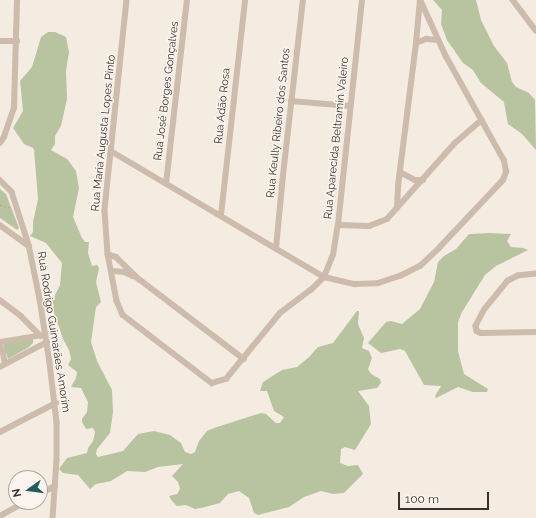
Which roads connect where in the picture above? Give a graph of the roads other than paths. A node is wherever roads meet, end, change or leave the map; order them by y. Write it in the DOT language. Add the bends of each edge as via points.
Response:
graph roads {
  1 [pos="17,0"];
  2 [pos="127,0"];
  3 [pos="187,0"];
  4 [pos="245,0"];
  5 [pos="303,0"];
  6 [pos="362,0"];
  7 [pos="420,0"];
  8 [pos="513,0"];
  9 [pos="536,30"];
  10 [pos="438,40"];
  11 [pos="0,41"];
  12 [pos="17,41"];
  13 [pos="416,43"];
  14 [pos="291,101"];
  15 [pos="350,106"];
  16 [pos="481,120"];
  17 [pos="0,143"];
  18 [pos="111,151"];
  19 [pos="400,172"];
  20 [pos="0,180"];
  21 [pos="423,180"];
  22 [pos="166,184"];
  23 [pos="397,208"];
  24 [pos="221,215"];
  25 [pos="0,225"];
  26 [pos="338,226"];
  27 [pos="29,245"];
  28 [pos="276,248"];
  29 [pos="108,254"];
  30 [pos="112,272"];
  31 [pos="536,274"];
  32 [pos="324,277"];
  33 [pos="139,279"];
  34 [pos="0,300"];
  35 [pos="536,332"];
  36 [pos="43,335"];
  37 [pos="0,342"];
  38 [pos="47,342"];
  39 [pos="0,345"];
  40 [pos="244,359"];
  41 [pos="3,365"];
  42 [pos="56,403"];
  43 [pos="0,432"];
  44 [pos="55,486"];
  45 [pos="48,490"];
  46 [pos="11,510"];
  47 [pos="0,516"];
  48 [pos="53,518"];
  1 -- 12 [label="street"];
  2 -- 18 [label="street, Rua Maria Augusta Lopes Pinto"];
  3 -- 22 [label="street, Rua José Borges Gonçalves"];
  4 -- 24 [label="street, Rua Adão Rosa"];
  5 -- 14 [label="street, Rua Keully Ribeiro dos Santos"];
  6 -- 15 [label="street, Rua Aparecida Beltramin Valeiro"];
  7 -- 10 [label="street"];
  7 -- 13 [label="street"];
  8 -- 9 [label="street"];
  10 -- 13 [label="street" via="426,39"];
  10 -- 16 [label="street"];
  11 -- 12 [label="street"];
  12 -- 17 [label="street" via="14,108"];
  13 -- 19 [label="street"];
  14 -- 15 [label="street"];
  14 -- 28 [label="street, Rua Keully Ribeiro dos Santos"];
  15 -- 26 [label="street, Rua Aparecida Beltramin Valeiro"];
  16 -- 21 [label="street" via="455,143"];
  16 -- 32 [label="street" via="506,166 506,172 503,180 439,248 420,266 378,283 355,284"];
  18 -- 22 [label="street"];
  18 -- 29 [label="street, Rua Maria Augusta Lopes Pinto" via="105,211"];
  19 -- 21 [label="street" via="410,178"];
  19 -- 23 [label="street"];
  20 -- 27 [label="street, Rua Rodrigo Guimarães Amorim" via="12,192"];
  21 -- 23 [label="street"];
  22 -- 24 [label="street"];
  23 -- 26 [label="street" via="387,219 369,226"];
  24 -- 28 [label="street"];
  25 -- 27 [label="street"];
  26 -- 32 [label="street, Rua Aparecida Beltramin Valeiro" via="333,255"];
  27 -- 36 [label="street, Rua Rodrigo Guimarães Amorim"];
  28 -- 32 [label="street"];
  29 -- 30 [label="street, Rua Maria Augusta Lopes Pinto"];
  29 -- 33 [label="street" via="116,257"];
  30 -- 33 [label="street" via="125,272"];
  30 -- 40 [label="street, Rua Maria Augusta Lopes Pinto" via="122,314 212,383 226,379"];
  31 -- 35 [label="street" via="518,276 508,281 485,309 476,326 477,331 481,333"];
  32 -- 40 [label="street" via="280,313"];
  33 -- 40 [label="street"];
  34 -- 36 [label="street"];
  36 -- 37 [label="street"];
  36 -- 38 [label="street, Rua Rodrigo Guimarães Amorim"];
  38 -- 41 [label="street"];
  38 -- 42 [label="street, Rua Rodrigo Guimarães Amorim"];
  39 -- 41 [label="street" via="3,350"];
  42 -- 43 [label="street"];
  42 -- 44 [label="street, Rua Rodrigo Guimarães Amorim"];
  44 -- 45 [label="street"];
  44 -- 48 [label="street, Rua Rodrigo Guimarães Amorim"];
  46 -- 47 [label="street"];
}
